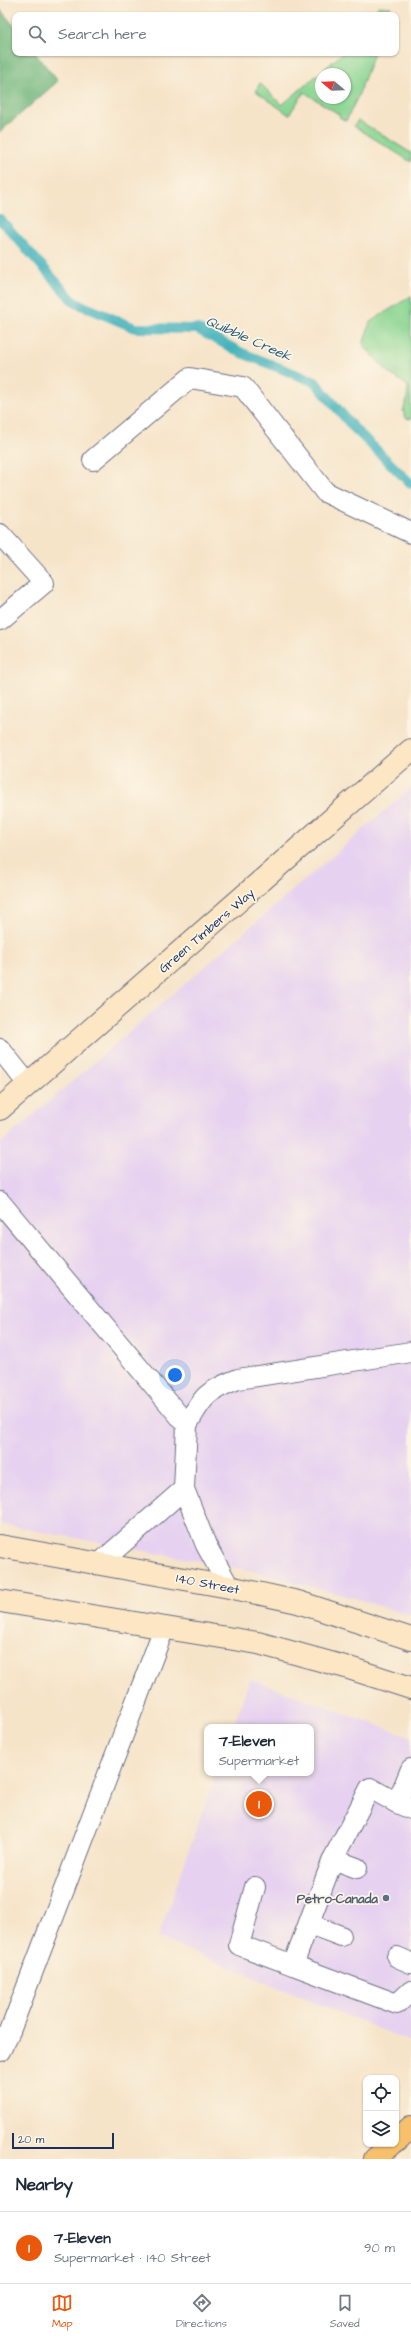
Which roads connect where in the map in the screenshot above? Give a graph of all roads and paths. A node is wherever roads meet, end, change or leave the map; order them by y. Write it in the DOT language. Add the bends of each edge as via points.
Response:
graph roads {
  1 [pos="94,460"];
  2 [pos="411,533"];
  3 [pos="0,534"];
  4 [pos="0,620"];
  5 [pos="411,750"];
  6 [pos="0,1049"];
  7 [pos="28,1084"];
  8 [pos="0,1109"];
  9 [pos="0,1202"];
  10 [pos="411,1352"];
  11 [pos="187,1425"];
  12 [pos="184,1489"];
  13 [pos="0,1546"];
  14 [pos="100,1563"];
  15 [pos="229,1587"];
  16 [pos="0,1601"];
  17 [pos="164,1628"];
  18 [pos="411,1639"];
  19 [pos="411,1688"];
  20 [pos="411,1769"];
  21 [pos="404,1806"];
  22 [pos="333,1859"];
  23 [pos="357,1868"];
  24 [pos="255,1887"];
  25 [pos="309,1924"];
  26 [pos="341,1936"];
  27 [pos="293,1965"];
  28 [pos="411,1991"];
  29 [pos="0,2051"];
  30 [pos="411,2127"];
  31 [pos="399,2137"];
  32 [pos="389,2147"];
  33 [pos="376,2159"];
  1 -- 2 [label="lane" via="190,378 243,387 325,492"];
  3 -- 4 [label="lane" via="44,583"];
  5 -- 7 [label="main road, Green Timbers Way"];
  6 -- 7 [label="lane"];
  7 -- 8 [label="main road, Green Timbers Way"];
  9 -- 11 [label="lane"];
  10 -- 11 [label="lane" via="238,1379 214,1389 200,1402"];
  11 -- 12 [label="lane"];
  12 -- 14 [label="lane"];
  12 -- 15 [label="lane" via="206,1545"];
  13 -- 14 [label="main road, 140 Street"];
  14 -- 15 [label="main road, 140 Street"];
  15 -- 18 [label="main road, 140 Street" via="298,1602"];
  16 -- 17 [label="main road"];
  17 -- 19 [label="main road" via="258,1643"];
  17 -- 29 [label="lane" via="10,2031"];
  20 -- 21 [label="lane"];
  21 -- 22 [label="lane" via="370,1788"];
  22 -- 23 [label="lane"];
  22 -- 25 [label="lane"];
  24 -- 27 [label="lane" via="239,1945"];
  25 -- 26 [label="lane"];
  25 -- 27 [label="lane"];
  27 -- 28 [label="lane" via="398,2004"];
  30 -- 31 [label="main road"];
  32 -- 33 [label="main road"];
}
